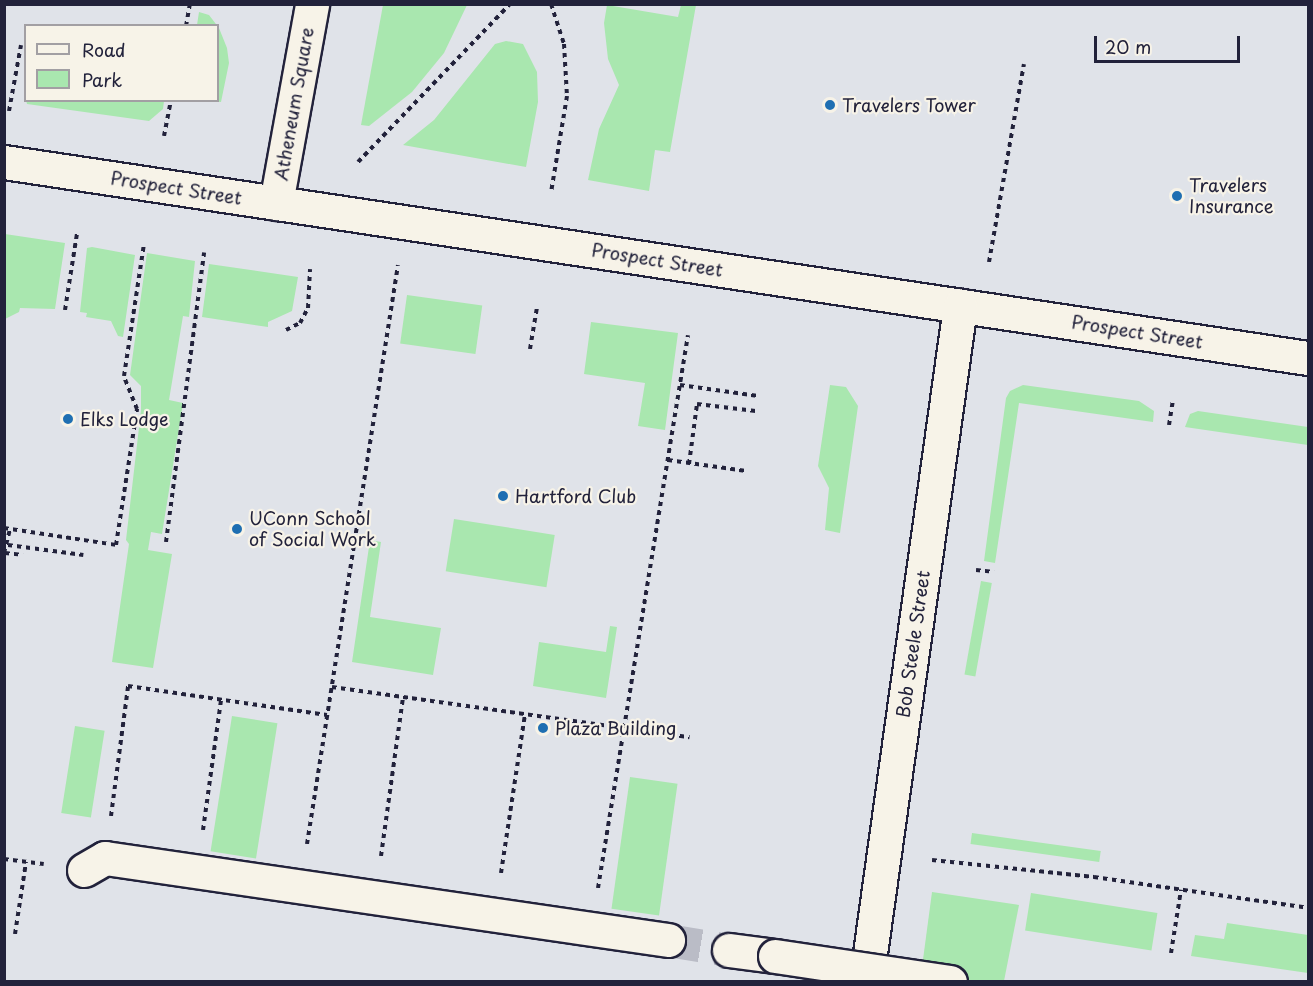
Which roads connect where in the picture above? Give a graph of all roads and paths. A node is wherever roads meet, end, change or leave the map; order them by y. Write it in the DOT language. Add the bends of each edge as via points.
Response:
graph roads {
  1 [pos="190,4"];
  2 [pos="312,4"];
  3 [pos="510,4"];
  4 [pos="551,4"];
  5 [pos="186,24"];
  6 [pos="21,45"];
  7 [pos="1024,64"];
  8 [pos="171,102"];
  9 [pos="9,111"];
  10 [pos="164,136"];
  11 [pos="4,162"];
  12 [pos="358,162"];
  13 [pos="551,194"];
  14 [pos="276,203"];
  15 [pos="405,222"];
  16 [pos="77,233"];
  17 [pos="144,243"];
  18 [pos="204,252"];
  19 [pos="988,262"];
  20 [pos="310,269"];
  21 [pos="960,306"];
  22 [pos="537,307"];
  23 [pos="65,310"];
  24 [pos="286,330"];
  25 [pos="688,335"];
  26 [pos="530,349"];
  27 [pos="1308,358"];
  28 [pos="680,384"];
  29 [pos="758,396"];
  30 [pos="1173,399"];
  31 [pos="756,411"];
  32 [pos="1169,425"];
  33 [pos="668,460"];
  34 [pos="689,464"];
  35 [pos="746,471"];
  36 [pos="7,528"];
  37 [pos="166,542"];
  38 [pos="8,545"];
  39 [pos="5,553"];
  40 [pos="23,555"];
  41 [pos="83,555"];
  42 [pos="975,570"];
  43 [pos="994,573"];
  44 [pos="332,687"];
  45 [pos="403,696"];
  46 [pos="221,700"];
  47 [pos="525,714"];
  48 [pos="327,716"];
  49 [pos="624,727"];
  50 [pos="690,737"];
  51 [pos="932,860"];
  52 [pos="26,862"];
  53 [pos="94,864"];
  54 [pos="197,872"];
  55 [pos="300,887"];
  56 [pos="1181,890"];
  57 [pos="375,898"];
  58 [pos="1308,908"];
  59 [pos="495,915"];
  60 [pos="591,929"];
  61 [pos="15,934"];
  62 [pos="668,940"];
  63 [pos="729,950"];
  64 [pos="1172,953"];
  65 [pos="866,981"];
  66 [pos="950,981"];
  1 -- 5 [label="path"];
  2 -- 14 [label="street, Atheneum Square"];
  3 -- 12 [label="path"];
  4 -- 13 [label="path" via="564,44 567,96"];
  6 -- 9 [label="path"];
  7 -- 19 [label="path"];
  8 -- 10 [label="path"];
  11 -- 14 [label="street, Prospect Street"];
  14 -- 15 [label="street, Prospect Street"];
  15 -- 21 [label="street, Prospect Street"];
  15 -- 44 [label="path"];
  16 -- 23 [label="path"];
  17 -- 36 [label="path" via="124,376 137,409 116,545"];
  18 -- 37 [label="path"];
  20 -- 24 [label="path" via="308,308 300,322"];
  21 -- 27 [label="street, Prospect Street"];
  21 -- 65 [label="street, Bob Steele Street"];
  22 -- 26 [label="path"];
  25 -- 28 [label="path"];
  28 -- 29 [label="path"];
  28 -- 33 [label="path"];
  30 -- 32 [label="path"];
  31 -- 34 [label="path" via="697,404"];
  33 -- 34 [label="path"];
  33 -- 49 [label="path"];
  34 -- 35 [label="path"];
  36 -- 38 [label="path"];
  38 -- 39 [label="path"];
  38 -- 41 [label="path"];
  39 -- 40 [label="path"];
  42 -- 43 [label="path"];
  44 -- 45 [label="path"];
  44 -- 48 [label="path"];
  45 -- 47 [label="path"];
  45 -- 57 [label="path"];
  46 -- 48 [label="path"];
  46 -- 53 [label="path" via="128,686"];
  46 -- 54 [label="path"];
  47 -- 49 [label="path"];
  47 -- 59 [label="path"];
  48 -- 55 [label="path"];
  49 -- 50 [label="path"];
  49 -- 60 [label="path"];
  51 -- 56 [label="path"];
  52 -- 61 [label="path"];
  53 -- 54 [label="street"];
  54 -- 55 [label="street"];
  55 -- 57 [label="street"];
  56 -- 58 [label="path"];
  56 -- 64 [label="path"];
  57 -- 59 [label="street"];
  59 -- 60 [label="street"];
  60 -- 62 [label="street"];
  63 -- 66 [label="street, bridge"];
}
